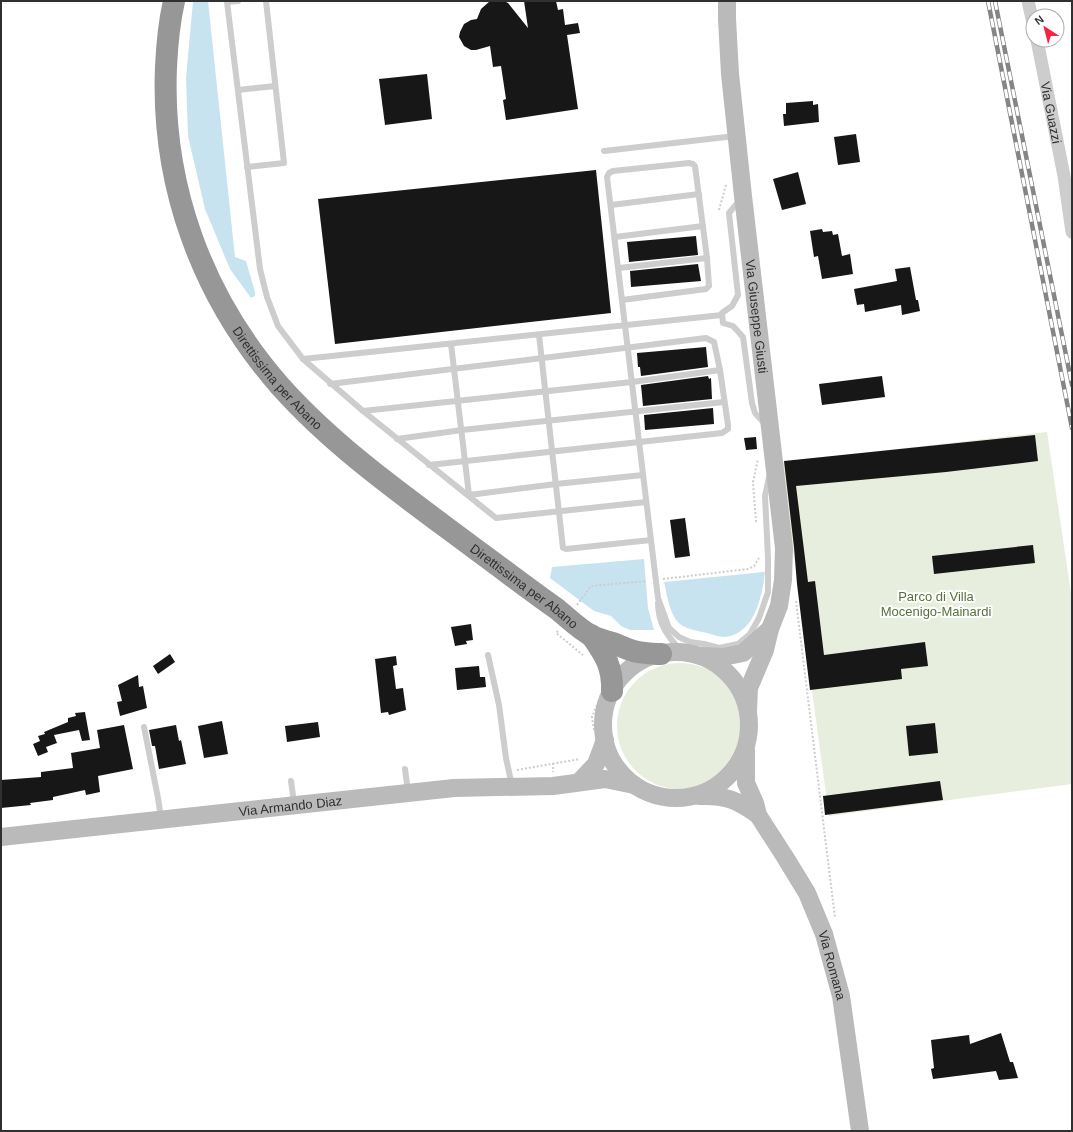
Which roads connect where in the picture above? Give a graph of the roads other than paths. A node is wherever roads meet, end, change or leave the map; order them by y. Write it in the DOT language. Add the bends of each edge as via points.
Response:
graph roads {
  1 [pos="174,1"];
  2 [pos="238,1"];
  3 [pos="266,1"];
  4 [pos="727,1"];
  5 [pos="1039,48"];
  6 [pos="275,86"];
  7 [pos="238,90"];
  8 [pos="737,136"];
  9 [pos="604,151"];
  10 [pos="247,167"];
  11 [pos="699,194"];
  12 [pos="743,196"];
  13 [pos="611,205"];
  14 [pos="703,226"];
  15 [pos="1072,232"];
  16 [pos="615,237"];
  17 [pos="707,258"];
  18 [pos="619,268"];
  19 [pos="622,300"];
  20 [pos="722,315"];
  21 [pos="626,326"];
  22 [pos="539,335"];
  23 [pos="451,344"];
  24 [pos="628,348"];
  25 [pos="542,358"];
  26 [pos="303,359"];
  27 [pos="454,369"];
  28 [pos="720,370"];
  29 [pos="632,382"];
  30 [pos="330,384"];
  31 [pos="546,390"];
  32 [pos="458,400"];
  33 [pos="724,402"];
  34 [pos="636,411"];
  35 [pos="362,412"];
  36 [pos="550,421"];
  37 [pos="462,430"];
  38 [pos="771,431"];
  39 [pos="397,439"];
  40 [pos="639,442"];
  41 [pos="553,451"];
  42 [pos="774,458"];
  43 [pos="465,461"];
  44 [pos="429,464"];
  45 [pos="643,475"];
  46 [pos="556,484"];
  47 [pos="469,495"];
  48 [pos="646,502"];
  49 [pos="559,511"];
  50 [pos="651,540"];
  51 [pos="658,598"];
  52 [pos="770,629"];
  53 [pos="591,635"];
  54 [pos="671,653"];
  55 [pos="488,655"];
  56 [pos="700,656"];
  57 [pos="606,693"];
  58 [pos="748,710"];
  59 [pos="144,727"];
  60 [pos="599,738"];
  61 [pos="746,747"];
  62 [pos="405,769"];
  63 [pos="511,779"];
  64 [pos="291,781"];
  65 [pos="580,781"];
  66 [pos="634,785"];
  67 [pos="409,793"];
  68 [pos="694,796"];
  69 [pos="294,805"];
  70 [pos="758,815"];
  71 [pos="161,820"];
  72 [pos="1,837"];
  73 [pos="860,1131"];
  1 -- 53 [label="highway, Direttissima per Abano" via="170,15 166,81 166,117 171,160 179,200 191,238 224,310 257,359 281,387 345,448 385,481"];
  2 -- 7 [label="lane" via="226,2"];
  3 -- 6 [label="lane"];
  4 -- 8 [label="street, Via Giuseppe Giusti" via="730,74"];
  5 -- 15 [label="street, Via Guazzi" via="1064,176"];
  6 -- 7 [label="lane"];
  6 -- 10 [label="lane" via="284,163"];
  7 -- 10 [label="lane"];
  8 -- 9 [label="lane"];
  8 -- 12 [label="street, Via Giuseppe Giusti"];
  10 -- 26 [label="lane" via="259,262 267,297 278,326"];
  11 -- 13 [label="lane"];
  11 -- 13 [label="lane" via="695,166 692,163 613,171 607,177"];
  11 -- 14 [label="lane"];
  12 -- 20 [label="lane" via="729,213 738,295 732,306"];
  12 -- 38 [label="street, Via Giuseppe Giusti"];
  13 -- 16 [label="lane"];
  14 -- 16 [label="lane"];
  14 -- 17 [label="lane"];
  16 -- 18 [label="lane"];
  17 -- 18 [label="lane"];
  17 -- 19 [label="lane" via="709,286 706,289"];
  18 -- 19 [label="lane"];
  19 -- 21 [label="lane"];
  20 -- 21 [label="lane"];
  20 -- 38 [label="lane" via="723,323 733,326 743,337 752,403 756,413"];
  21 -- 22 [label="lane"];
  21 -- 24 [label="lane"];
  22 -- 23 [label="lane"];
  22 -- 25 [label="lane"];
  23 -- 26 [label="lane"];
  23 -- 27 [label="lane"];
  24 -- 25 [label="lane"];
  24 -- 28 [label="lane" via="706,338 714,342"];
  24 -- 29 [label="lane"];
  25 -- 27 [label="lane"];
  25 -- 31 [label="lane"];
  26 -- 30 [label="lane"];
  27 -- 30 [label="lane"];
  27 -- 32 [label="lane"];
  28 -- 29 [label="lane"];
  28 -- 33 [label="lane"];
  29 -- 31 [label="lane"];
  29 -- 34 [label="lane"];
  30 -- 35 [label="lane"];
  31 -- 32 [label="lane"];
  31 -- 36 [label="lane"];
  32 -- 35 [label="lane"];
  32 -- 37 [label="lane"];
  33 -- 34 [label="lane"];
  33 -- 40 [label="lane" via="728,429 722,433"];
  34 -- 36 [label="lane"];
  34 -- 40 [label="lane"];
  35 -- 39 [label="lane"];
  36 -- 37 [label="lane"];
  36 -- 41 [label="lane"];
  37 -- 39 [label="lane"];
  37 -- 43 [label="lane"];
  38 -- 42 [label="street, Via Giuseppe Giusti"];
  39 -- 44 [label="lane"];
  40 -- 41 [label="lane"];
  40 -- 45 [label="lane"];
  41 -- 43 [label="lane"];
  41 -- 46 [label="lane"];
  42 -- 51 [label="lane" via="765,496 768,592 750,634 738,644 719,648 690,642 669,628"];
  42 -- 52 [label="street, Via Giuseppe Giusti" via="784,548 779,606"];
  43 -- 44 [label="lane"];
  43 -- 47 [label="lane"];
  44 -- 47 [label="lane"];
  45 -- 46 [label="lane"];
  45 -- 48 [label="lane"];
  46 -- 47 [label="lane"];
  46 -- 49 [label="lane"];
  47 -- 49 [label="lane" via="496,518"];
  48 -- 49 [label="lane"];
  48 -- 50 [label="lane"];
  49 -- 50 [label="lane" via="562,543 566,549"];
  50 -- 51 [label="lane"];
  51 -- 54 [label="lane" via="658,613"];
  52 -- 56 [label="street, Via Giuseppe Giusti" via="743,653 723,657"];
  52 -- 58 [label="street, Via Giuseppe Giusti" via="765,650 749,688"];
  53 -- 54 [label="highway, Direttissima per Abano" via="636,652"];
  53 -- 57 [label="highway, Direttissima per Abano" via="605,655 611,670 612,680"];
  54 -- 56 [label="street"];
  54 -- 57 [label="street" via="641,662 624,674"];
  55 -- 63 [label="lane"];
  56 -- 58 [label="street" via="722,668 730,677 738,687"];
  57 -- 60 [label="street"];
  58 -- 61 [label="street, Via Giuseppe Giusti" via="749,734"];
  59 -- 71 [label="lane"];
  60 -- 65 [label="street" via="600,755 596,764"];
  60 -- 66 [label="street" via="620,773"];
  61 -- 68 [label="street" via="735,769 717,786"];
  61 -- 70 [label="street, Via Romana" via="746,783"];
  62 -- 67 [label="lane"];
  63 -- 65 [label="street, Via Armando Diaz" via="554,786"];
  63 -- 67 [label="street, Via Armando Diaz"];
  64 -- 69 [label="lane"];
  65 -- 66 [label="street, Via Armando Diaz" via="605,779"];
  66 -- 68 [label="street" via="653,795 673,798"];
  67 -- 69 [label="street, Via Armando Diaz"];
  68 -- 70 [label="street, Via Romana" via="732,799"];
  69 -- 71 [label="street, Via Armando Diaz"];
  70 -- 73 [label="street, Via Romana" via="807,893 824,934 841,996"];
  71 -- 72 [label="street, Via Armando Diaz"];
}
